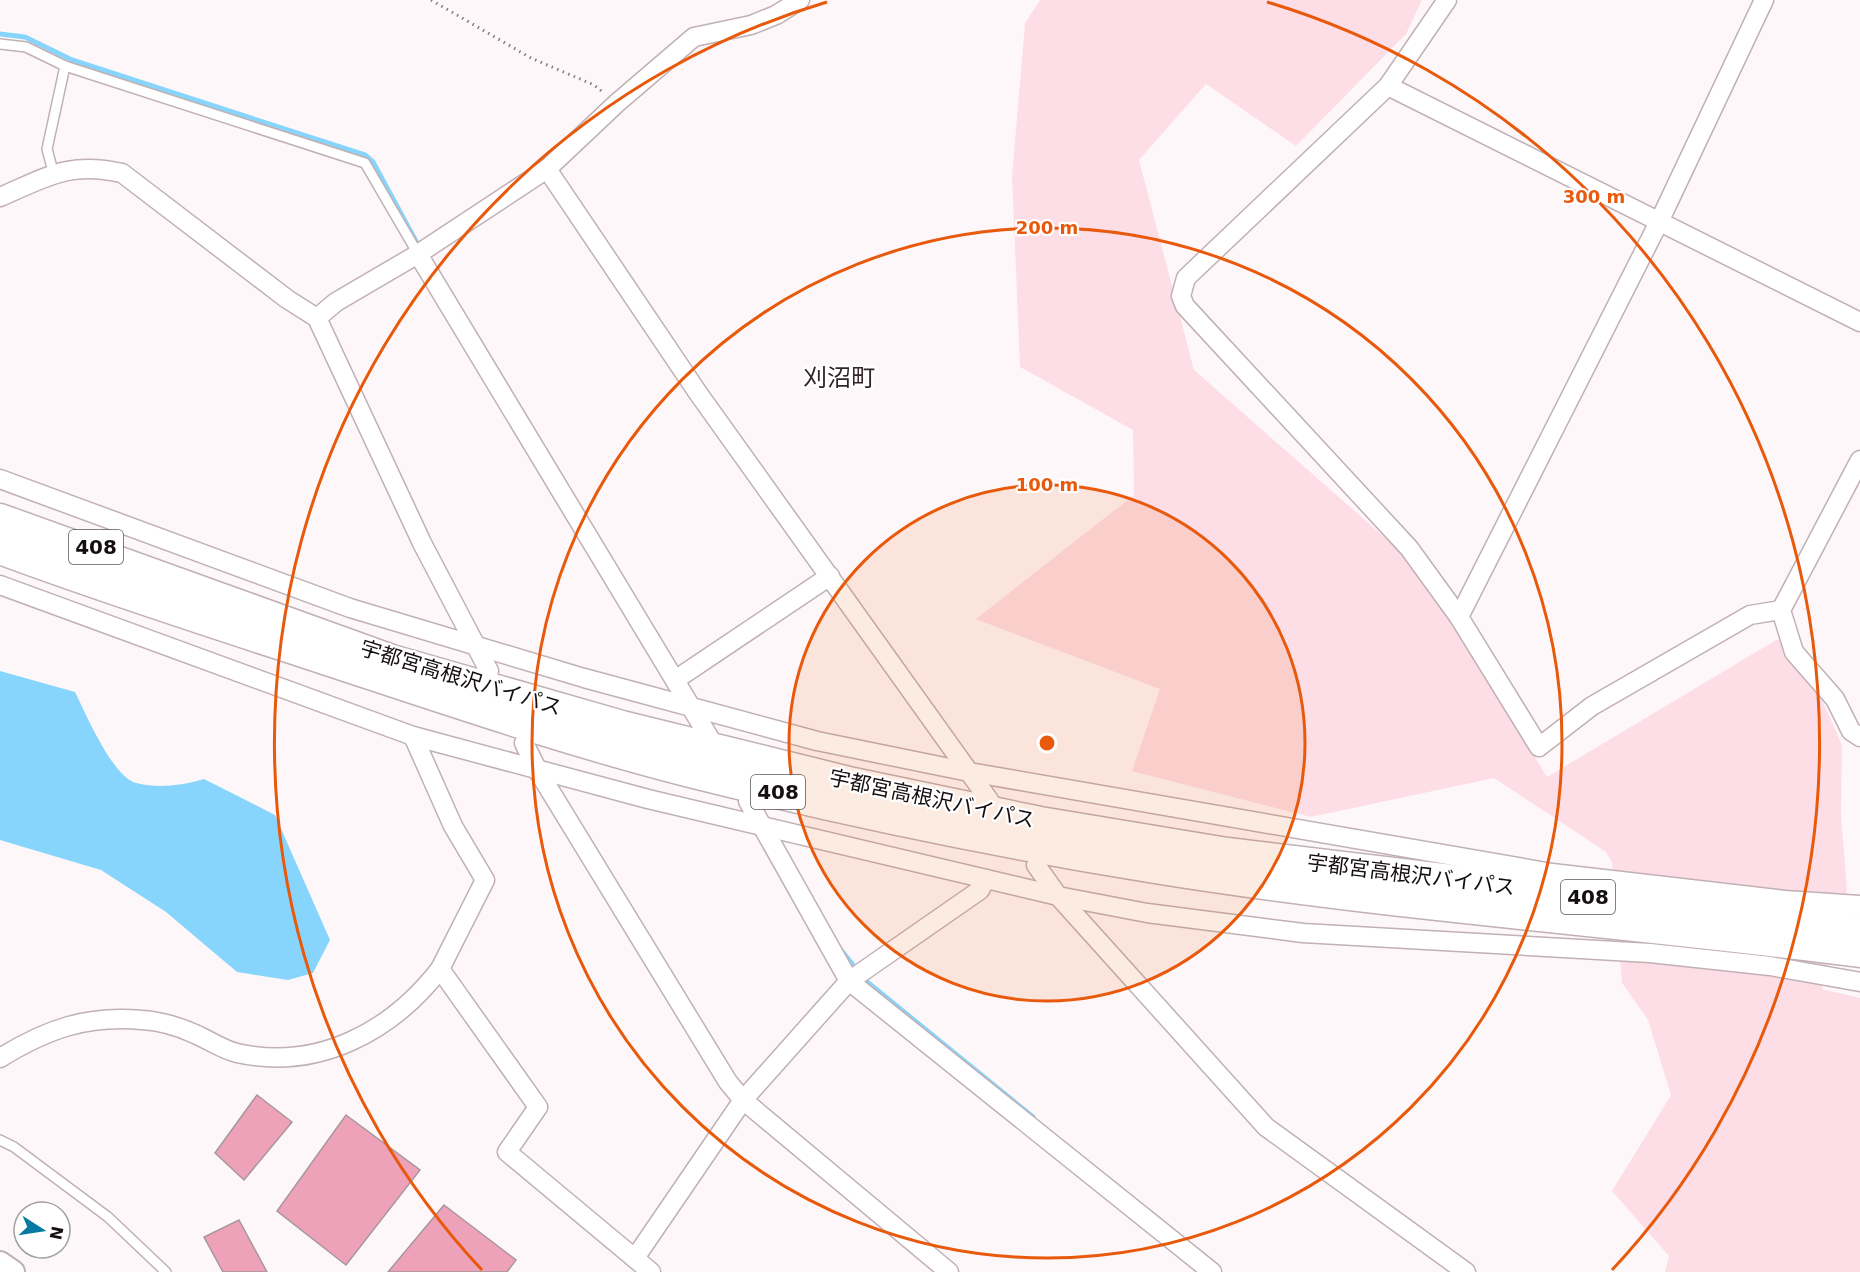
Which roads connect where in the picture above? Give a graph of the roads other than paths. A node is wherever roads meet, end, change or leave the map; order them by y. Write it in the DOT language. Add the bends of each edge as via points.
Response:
graph roads {
  1 [pos="800,0"];
  2 [pos="1447,0"];
  3 [pos="1764,0"];
  4 [pos="0,44"];
  5 [pos="65,66"];
  6 [pos="1388,86"];
  7 [pos="547,169"];
  8 [pos="54,175"];
  9 [pos="0,197"];
  10 [pos="1659,222"];
  11 [pos="418,254"];
  12 [pos="318,318"];
  13 [pos="1860,322"];
  14 [pos="1860,460"];
  15 [pos="0,479"];
  16 [pos="0,505"];
  17 [pos="0,519"];
  18 [pos="0,551"];
  19 [pos="830,576"];
  20 [pos="0,585"];
  21 [pos="192,588"];
  22 [pos="1781,610"];
  23 [pos="1459,617"];
  24 [pos="477,646"];
  25 [pos="489,671"];
  26 [pos="675,680"];
  27 [pos="691,708"];
  28 [pos="413,736"];
  29 [pos="709,737"];
  30 [pos="1860,737"];
  31 [pos="524,743"];
  32 [pos="538,771"];
  33 [pos="969,772"];
  34 [pos="990,800"];
  35 [pos="748,801"];
  36 [pos="763,826"];
  37 [pos="1036,865"];
  38 [pos="986,879"];
  39 [pos="1058,896"];
  40 [pos="1860,905"];
  41 [pos="1860,929"];
  42 [pos="1860,952"];
  43 [pos="440,969"];
  44 [pos="849,981"];
  45 [pos="1860,982"];
  46 [pos="0,1058"];
  47 [pos="743,1100"];
  48 [pos="0,1140"];
  49 [pos="635,1258"];
  50 [pos="0,1263"];
  51 [pos="13,1272"];
  52 [pos="166,1272"];
  53 [pos="651,1272"];
  54 [pos="949,1272"];
  55 [pos="1212,1272"];
  56 [pos="1466,1272"];
  1 -- 7 [label="street" via="751,25 694,37"];
  2 -- 6 [label="street"];
  3 -- 10 [label="street"];
  4 -- 5 [label="lane" via="26,47"];
  5 -- 8 [label="lane" via="47,149"];
  5 -- 11 [label="lane" via="365,163"];
  6 -- 10 [label="street"];
  6 -- 23 [label="street" via="1193,270 1180,296 1185,306 1409,548"];
  7 -- 11 [label="street"];
  7 -- 19 [label="street" via="698,393"];
  8 -- 9 [label="street"];
  8 -- 12 [label="street" via="70,169 99,168 122,173 287,299"];
  10 -- 13 [label="street"];
  10 -- 23 [label="street"];
  11 -- 12 [label="street" via="336,302"];
  11 -- 26 [label="street"];
  12 -- 24 [label="street" via="422,543"];
  14 -- 22 [label="street"];
  15 -- 24 [label="street" via="350,608"];
  16 -- 21 [label="highway, 408"];
  17 -- 21 [label="highway, 宇都宮高根沢バイパス / 408"];
  18 -- 42 [label="highway, 宇都宮高根沢バイパス / 408" via="565,736 693,772 981,837 1158,868 1388,901"];
  19 -- 26 [label="street"];
  19 -- 33 [label="street"];
  20 -- 28 [label="street"];
  21 -- 41 [label="highway, 宇都宮高根沢バイパス / 408" via="392,660 621,726 853,783 1040,822 1278,860"];
  22 -- 23 [label="street" via="1750,615 1592,706 1539,747"];
  22 -- 30 [label="street" via="1794,652 1835,699 1851,731"];
  24 -- 25 [label="street"];
  24 -- 27 [label="street"];
  26 -- 27 [label="street"];
  27 -- 29 [label="street"];
  27 -- 33 [label="street" via="817,741"];
  28 -- 32 [label="street"];
  28 -- 43 [label="street" via="453,826 485,880"];
  31 -- 32 [label="street"];
  32 -- 36 [label="street"];
  32 -- 47 [label="street" via="728,1082"];
  33 -- 34 [label="street"];
  33 -- 40 [label="street" via="1552,873"];
  35 -- 36 [label="street"];
  36 -- 38 [label="street"];
  36 -- 44 [label="street"];
  37 -- 39 [label="street"];
  38 -- 39 [label="street"];
  38 -- 44 [label="street" via="980,890"];
  39 -- 45 [label="street" via="1147,913 1303,933 1650,953 1770,966"];
  39 -- 56 [label="street" via="1266,1127"];
  43 -- 46 [label="street" via="392,1019 355,1040 319,1052 278,1058 245,1054 192,1032 145,1020 98,1018 56,1028"];
  43 -- 49 [label="street" via="538,1107 507,1152"];
  44 -- 47 [label="street"];
  44 -- 55 [label="street"];
  47 -- 49 [label="street"];
  47 -- 54 [label="street"];
  48 -- 52 [label="lane" via="108,1217"];
  49 -- 53 [label="street"];
  50 -- 51 [label="street"];
}
